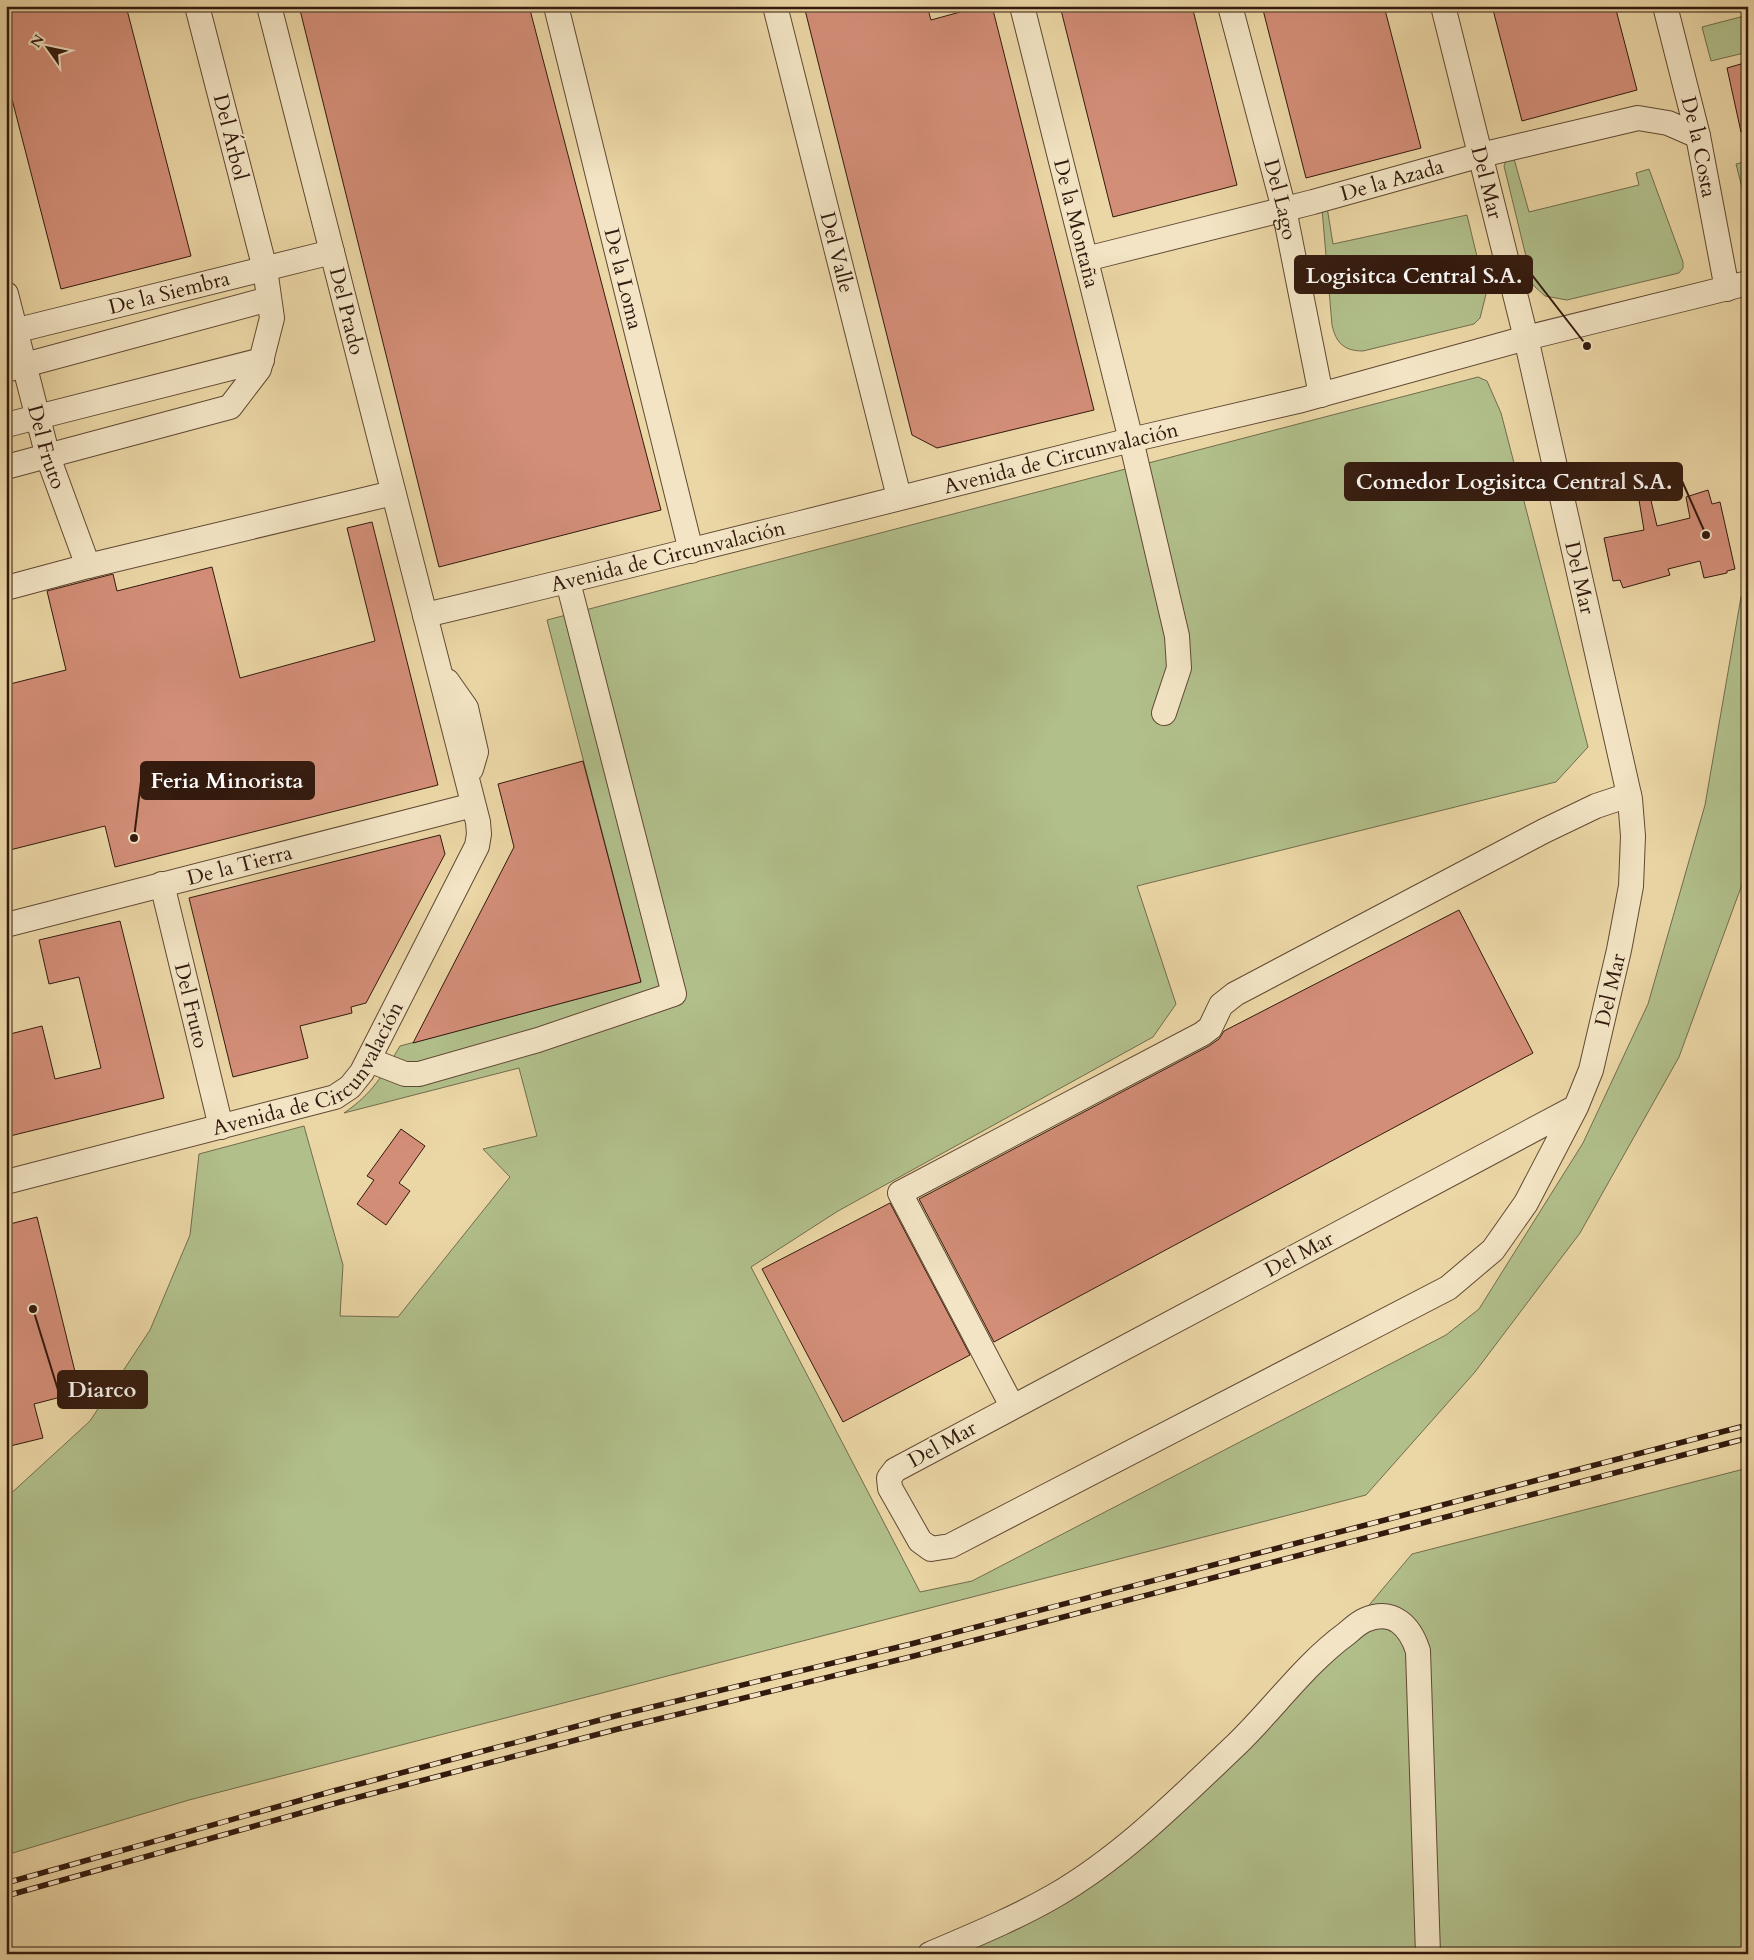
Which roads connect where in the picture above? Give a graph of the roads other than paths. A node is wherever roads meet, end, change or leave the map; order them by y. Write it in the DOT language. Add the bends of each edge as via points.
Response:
graph roads {
  1 [pos="197,6"];
  2 [pos="269,6"];
  3 [pos="556,6"];
  4 [pos="775,6"];
  5 [pos="1022,6"];
  6 [pos="1230,6"];
  7 [pos="1443,6"];
  8 [pos="1665,6"];
  9 [pos="1698,136"];
  10 [pos="1481,155"];
  11 [pos="1284,209"];
  12 [pos="332,252"];
  13 [pos="1086,258"];
  14 [pos="265,268"];
  15 [pos="1737,286"];
  16 [pos="6,294"];
  17 [pos="269,299"];
  18 [pos="11,332"];
  19 [pos="1526,338"];
  20 [pos="262,360"];
  21 [pos="15,367"];
  22 [pos="1321,395"];
  23 [pos="38,418"];
  24 [pos="6,426"];
  25 [pos="1131,440"];
  26 [pos="48,457"];
  27 [pos="6,467"];
  28 [pos="393,493"];
  29 [pos="899,497"];
  30 [pos="691,551"];
  31 [pos="88,566"];
  32 [pos="568,582"];
  33 [pos="6,588"];
  34 [pos="425,616"];
  35 [pos="1164,712"];
  36 [pos="1629,795"];
  37 [pos="473,804"];
  38 [pos="162,884"];
  39 [pos="6,925"];
  40 [pos="369,1060"];
  41 [pos="1576,1107"];
  42 [pos="221,1126"];
  43 [pos="6,1182"];
  44 [pos="1012,1406"];
  45 [pos="930,1954"];
  46 [pos="1428,1954"];
  1 -- 14 [label="street, Del Árbol"];
  2 -- 12 [label="street, Del Prado"];
  3 -- 30 [label="street, De la Loma"];
  4 -- 29 [label="street, Del Valle"];
  5 -- 13 [label="street, De la Montaña"];
  6 -- 11 [label="street, Del Lago"];
  7 -- 10 [label="street, Del Mar"];
  8 -- 9 [label="street, De la Costa"];
  9 -- 10 [label="street, De la Azada" via="1668,123 1638,118"];
  9 -- 15 [label="street, De la Costa"];
  10 -- 11 [label="street, De la Azada"];
  10 -- 19 [label="street, Del Mar"];
  11 -- 13 [label="street, De la Azada"];
  11 -- 22 [label="street, Del Lago"];
  12 -- 14 [label="street, De la Siembra"];
  12 -- 28 [label="street, Del Prado"];
  13 -- 25 [label="street, De la Montaña"];
  14 -- 17 [label="street, Del Árbol"];
  14 -- 18 [label="street, De la Siembra"];
  15 -- 19 [label="street, Avenida de Circunvalación"];
  16 -- 18 [label="street, Del Fruto"];
  17 -- 20 [label="street, Del Árbol" via="272,318"];
  17 -- 21 [label="street"];
  18 -- 21 [label="street, Del Fruto"];
  19 -- 22 [label="street, Avenida de Circunvalación"];
  19 -- 36 [label="street, Del Mar"];
  20 -- 23 [label="street"];
  20 -- 26 [label="street, Del Árbol" via="259,369 230,407"];
  21 -- 23 [label="street, Del Fruto"];
  22 -- 25 [label="street, Avenida de Circunvalación"];
  23 -- 24 [label="street"];
  23 -- 26 [label="street, Del Fruto"];
  25 -- 29 [label="street, Avenida de Circunvalación"];
  25 -- 35 [label="street, De la Montaña" via="1177,636 1179,668"];
  26 -- 27 [label="street, Del Árbol"];
  26 -- 31 [label="street, Del Fruto"];
  28 -- 31 [label="street"];
  28 -- 34 [label="street, Del Prado"];
  29 -- 30 [label="street, Avenida de Circunvalación"];
  30 -- 32 [label="street, Avenida de Circunvalación"];
  31 -- 33 [label="street"];
  32 -- 34 [label="street, Avenida de Circunvalación"];
  32 -- 40 [label="street" via="674,994 538,1040 419,1074 405,1074"];
  34 -- 37 [label="street, Avenida de Circunvalación"];
  36 -- 41 [label="street, Del Mar" via="1633,836 1631,886 1591,1070"];
  36 -- 44 [label="street" via="1596,806 1544,831 1235,994 1221,1005 1210,1028 1202,1034 900,1193"];
  37 -- 38 [label="street, De la Tierra"];
  37 -- 40 [label="street, Avenida de Circunvalación" via="479,834 472,858"];
  38 -- 39 [label="street, De la Tierra"];
  38 -- 42 [label="street, Del Fruto"];
  40 -- 42 [label="street, Avenida de Circunvalación" via="350,1088 334,1097"];
  41 -- 44 [label="street, Del Mar"];
  41 -- 44 [label="street, Del Mar" via="1526,1203 1493,1250 1448,1288 950,1546 930,1549 920,1540 890,1488 889,1478 895,1470"];
  42 -- 43 [label="street, Avenida de Circunvalación"];
  45 -- 46 [label="street" via="1046,1900 1105,1862 1252,1729 1327,1648 1364,1620 1382,1616 1408,1628 1418,1651"];
}
